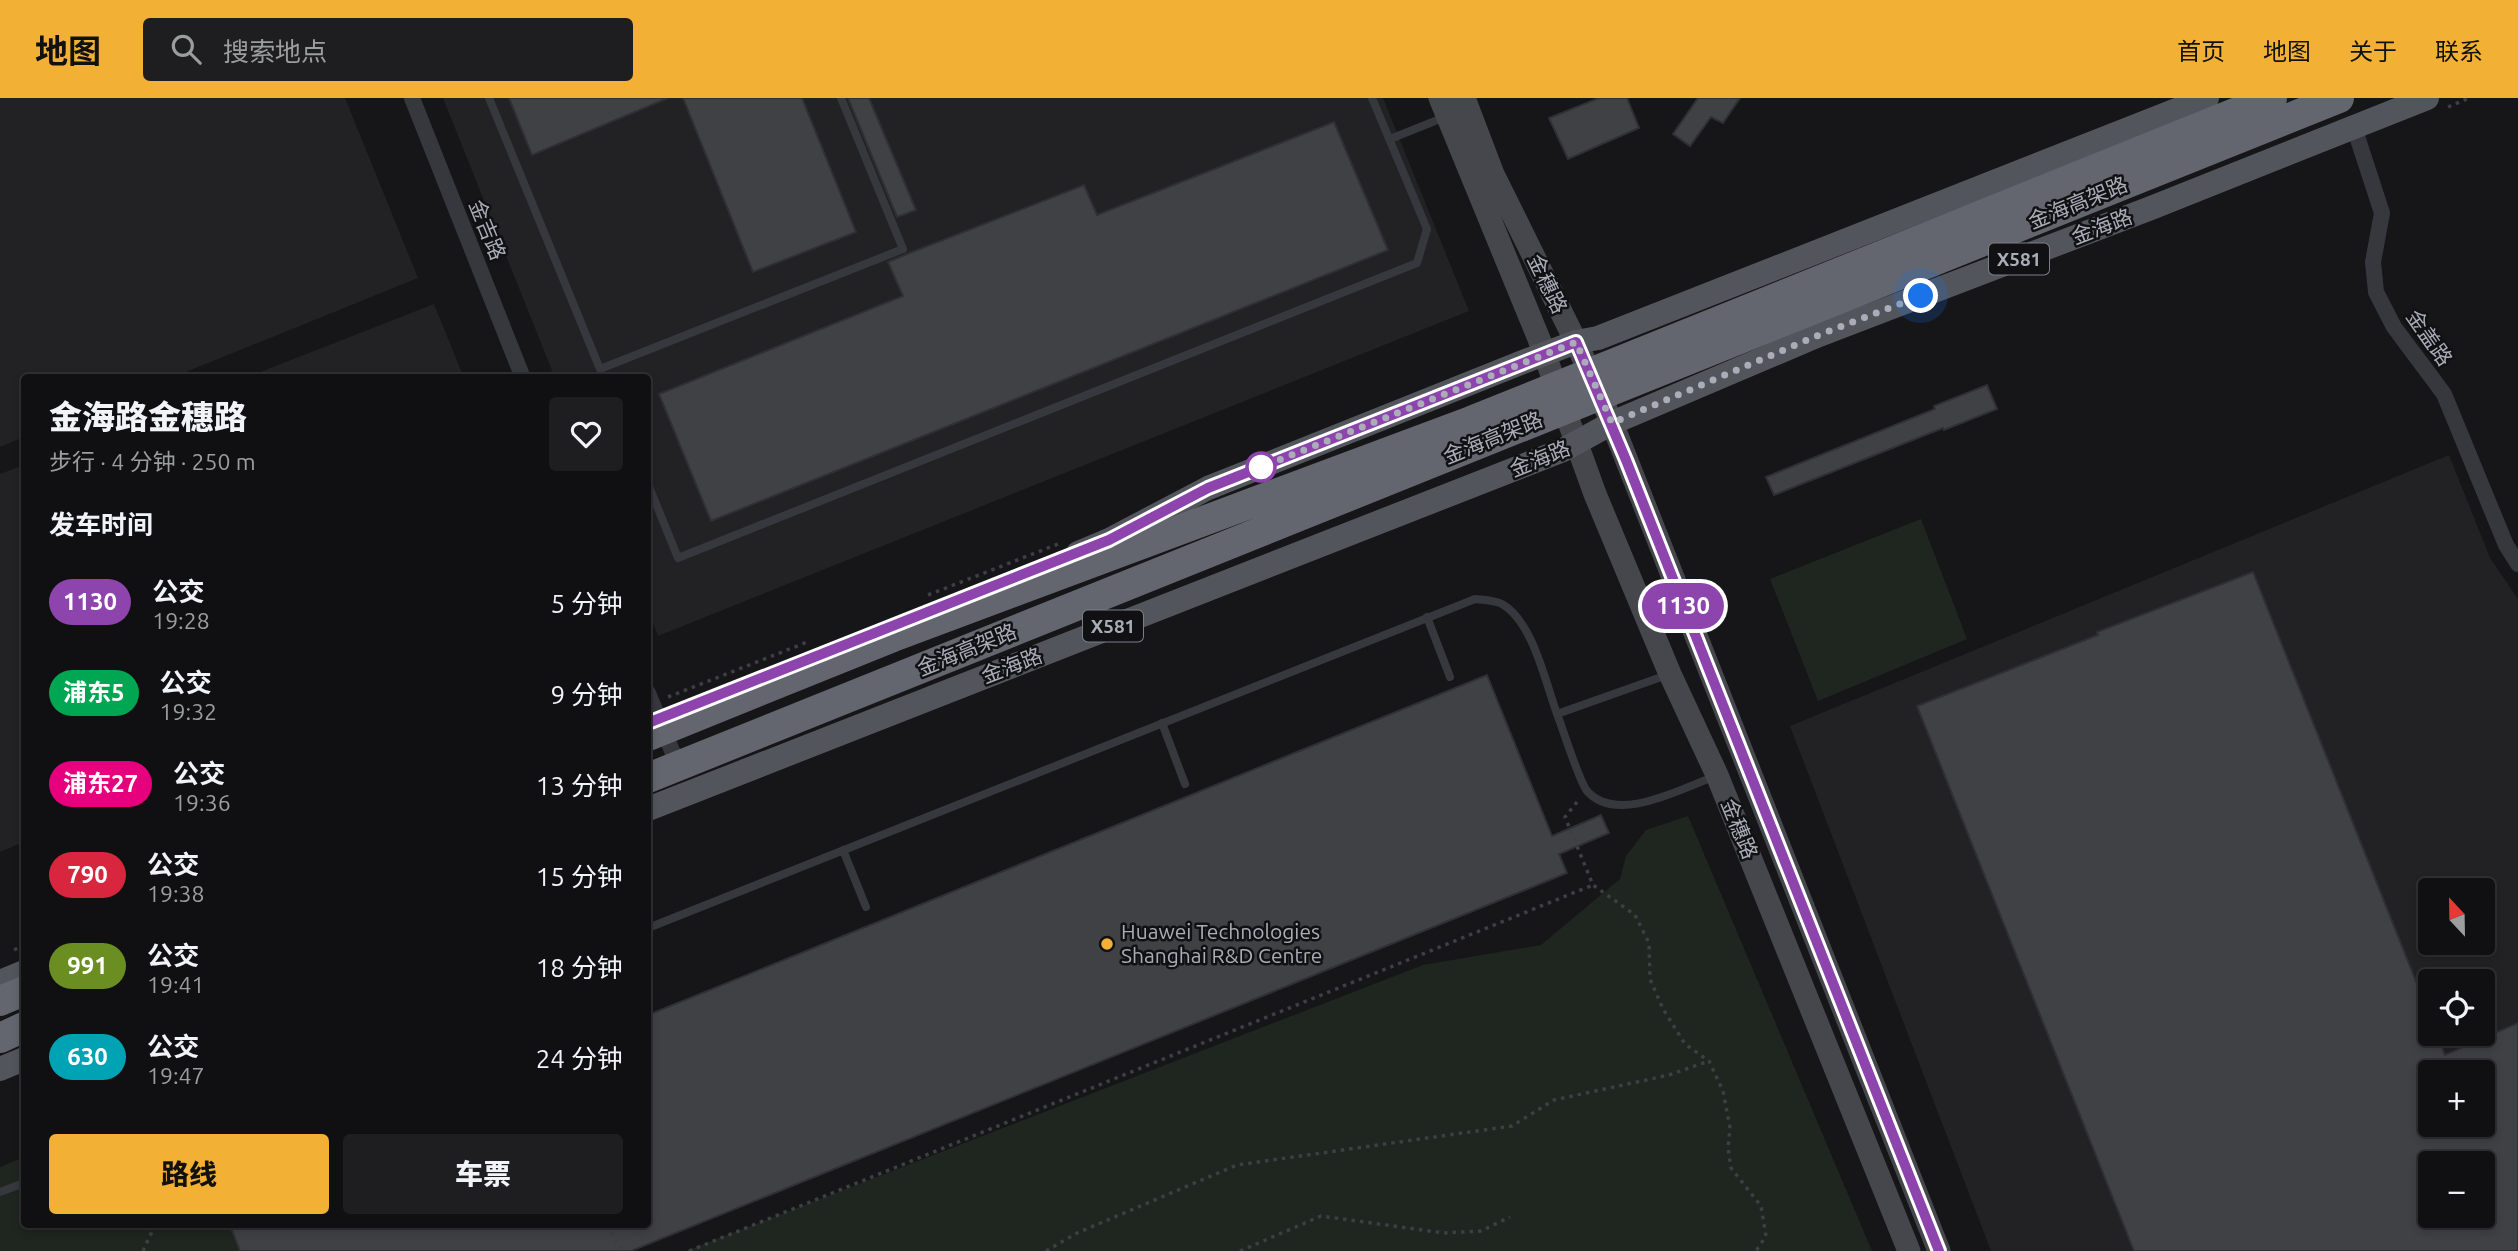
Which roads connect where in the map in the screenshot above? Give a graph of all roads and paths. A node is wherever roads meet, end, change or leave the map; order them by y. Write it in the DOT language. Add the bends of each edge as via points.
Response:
graph roads {
  1 [pos="412,98"];
  2 [pos="489,98"];
  3 [pos="841,98"];
  4 [pos="1372,98"];
  5 [pos="2207,98"];
  6 [pos="2258,98"];
  7 [pos="2272,98"];
  8 [pos="2339,98"];
  9 [pos="2427,98"];
  10 [pos="1455,105"];
  11 [pos="2354,127"];
  12 [pos="1390,139"];
  13 [pos="1576,342"];
  14 [pos="1544,353"];
  15 [pos="600,369"];
  16 [pos="521,374"];
  17 [pos="602,374"];
  18 [pos="1612,423"];
  19 [pos="1578,443"];
  20 [pos="651,491"];
  21 [pos="1109,540"];
  22 [pos="2518,564"];
  23 [pos="1427,617"];
  24 [pos="1670,674"];
  25 [pos="1450,677"];
  26 [pos="1557,714"];
  27 [pos="1162,723"];
  28 [pos="651,726"];
  29 [pos="1717,775"];
  30 [pos="651,777"];
  31 [pos="1185,784"];
  32 [pos="1586,789"];
  33 [pos="690,792"];
  34 [pos="651,808"];
  35 [pos="844,850"];
  36 [pos="1593,885"];
  37 [pos="866,907"];
  38 [pos="651,927"];
  39 [pos="21,973"];
  40 [pos="0,982"];
  41 [pos="21,992"];
  42 [pos="0,1001"];
  43 [pos="21,1028"];
  44 [pos="0,1037"];
  45 [pos="21,1060"];
  46 [pos="1709,1061"];
  47 [pos="0,1069"];
  48 [pos="21,1184"];
  49 [pos="0,1192"];
  50 [pos="1510,1217"];
  51 [pos="154,1228"];
  52 [pos="609,1228"];
  53 [pos="143,1251"];
  54 [pos="624,1251"];
  55 [pos="689,1251"];
  56 [pos="1046,1251"];
  57 [pos="1240,1251"];
  58 [pos="1756,1251"];
  59 [pos="1909,1251"];
  60 [pos="1940,1251"];
  1 -- 16 [label="street, 金吉路"];
  2 -- 15 [label="lane"];
  3 -- 15 [label="lane" via="903,249"];
  4 -- 12 [label="lane"];
  5 -- 13 [label="main road" via="1598,338"];
  6 -- 21 [label="highway"];
  7 -- 28 [label="highway, 金海高架路" via="1471,421"];
  8 -- 30 [label="highway, 金海高架路"];
  9 -- 11 [label="main road, 金海路 / X581"];
  10 -- 12 [label="lane"];
  10 -- 13 [label="street, 金穗路"];
  10 -- 14 [label="street, 金穗路"];
  11 -- 18 [label="main road, 金海路 / X581" via="1819,335"];
  11 -- 22 [label="street, 金盖路" via="2382,213 2373,262 2376,292 2394,327 2444,394"];
  12 -- 20 [label="lane" via="1427,229 1417,263 678,558"];
  13 -- 14 [label="main road"];
  13 -- 18 [label="street, 金穗路"];
  14 -- 19 [label="street, 金穗路"];
  14 -- 21 [label="main road" via="1208,488"];
  15 -- 17 [label="lane"];
  18 -- 19 [label="main road, 金海路 / X581"];
  18 -- 60 [label="street, 金穗路"];
  19 -- 24 [label="street, 金穗路" via="1582,463"];
  19 -- 33 [label="main road, 金海路 / X581"];
  21 -- 28 [label="main road"];
  23 -- 25 [label="lane"];
  23 -- 26 [label="lane" via="1475,599 1499,602 1517,615"];
  23 -- 27 [label="lane"];
  24 -- 26 [label="lane"];
  24 -- 29 [label="street, 金穗路"];
  26 -- 32 [label="lane"];
  27 -- 31 [label="lane"];
  27 -- 35 [label="lane"];
  28 -- 33 [label="street"];
  29 -- 32 [label="lane" via="1642,804 1601,802"];
  29 -- 59 [label="street, 金穗路"];
  32 -- 36 [label="path" via="1566,817"];
  33 -- 34 [label="main road, 金海路 / X581"];
  35 -- 37 [label="lane"];
  35 -- 38 [label="lane"];
  36 -- 46 [label="path" via="1635,915 1649,943 1650,979 1663,1009 1685,1044"];
  36 -- 55 [label="path"];
  39 -- 40 [label="main road"];
  41 -- 42 [label="highway"];
  43 -- 44 [label="highway"];
  45 -- 47 [label="main road"];
  46 -- 56 [label="path" via="1669,1075 1554,1100 1512,1126 1237,1165 1077,1233"];
  46 -- 58 [label="path" via="1723,1091 1731,1168 1761,1206 1766,1236"];
  48 -- 49 [label="lane"];
  50 -- 57 [label="path" via="1481,1231 1444,1233 1321,1216"];
  51 -- 53 [label="path"];
  52 -- 54 [label="path"];
}
